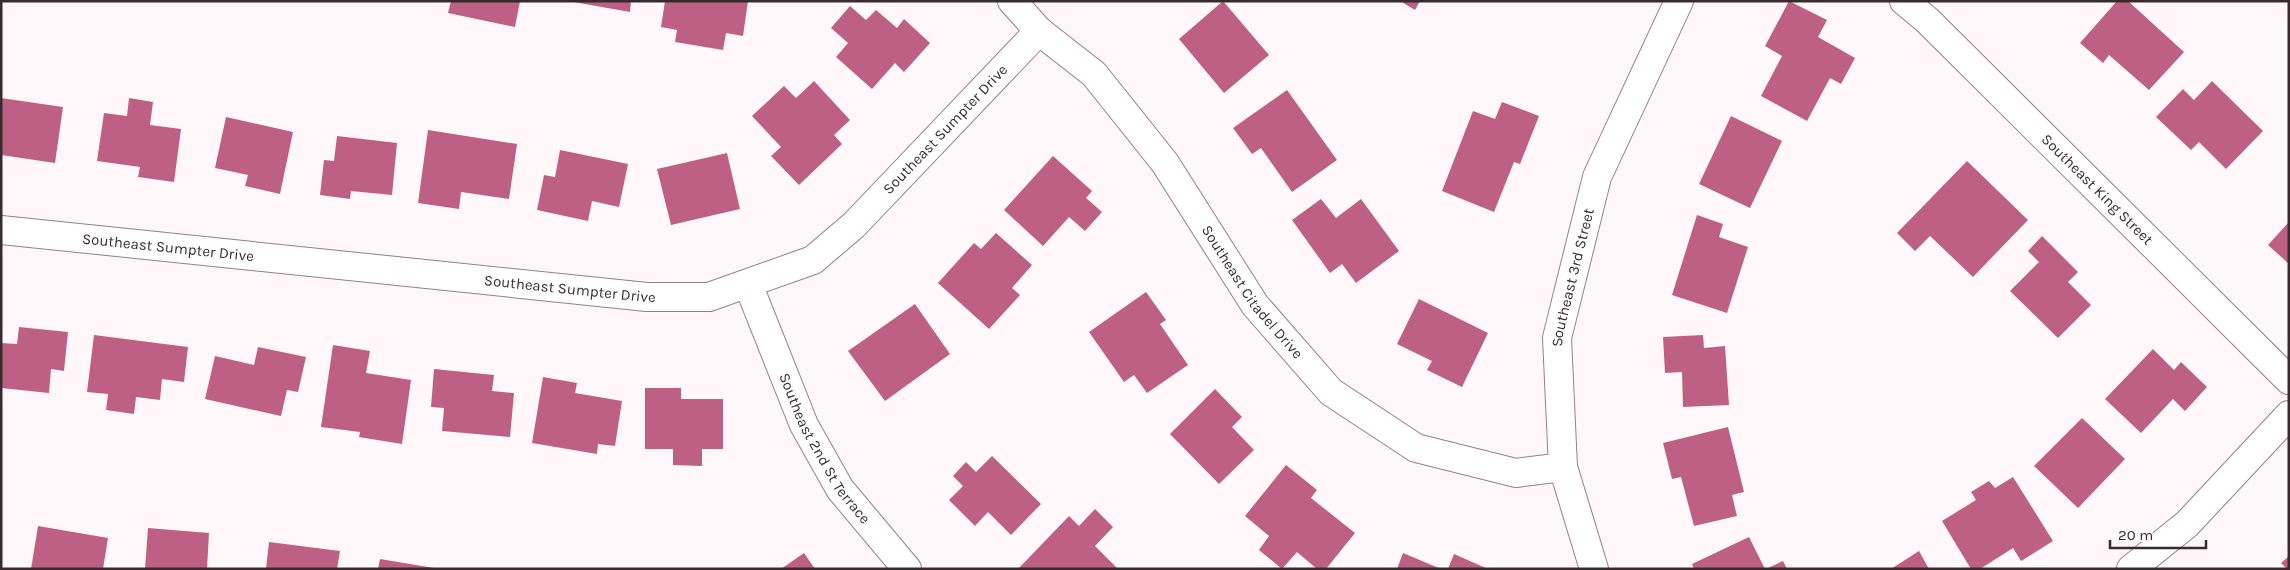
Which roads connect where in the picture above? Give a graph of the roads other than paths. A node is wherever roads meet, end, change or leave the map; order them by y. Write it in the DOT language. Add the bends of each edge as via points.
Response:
graph roads {
  1 [pos="1012,1"];
  2 [pos="1679,1"];
  3 [pos="1904,1"];
  4 [pos="1039,30"];
  5 [pos="1,230"];
  6 [pos="748,284"];
  7 [pos="2289,380"];
  8 [pos="2289,415"];
  9 [pos="1563,467"];
  10 [pos="907,569"];
  11 [pos="1594,569"];
  12 [pos="2131,569"];
  1 -- 4 [label="street, Southeast Citadel Drive"];
  2 -- 9 [label="street, Southeast 3rd Street" via="1597,177 1557,338"];
  3 -- 7 [label="street, Southeast King Street" via="1927,20"];
  4 -- 6 [label="street, Southeast Sumpter Drive" via="854,225 813,260"];
  4 -- 9 [label="street, Southeast Citadel Drive" via="1094,74 1164,163 1255,305 1331,392 1416,448 1516,473"];
  5 -- 6 [label="street, Southeast Sumpter Drive" via="647,297 709,297"];
  6 -- 10 [label="street, Southeast 2nd St Terrace" via="804,425 840,489"];
  8 -- 12 [label="street" via="2187,524"];
  9 -- 11 [label="street, Southeast 3rd Street"];
}
